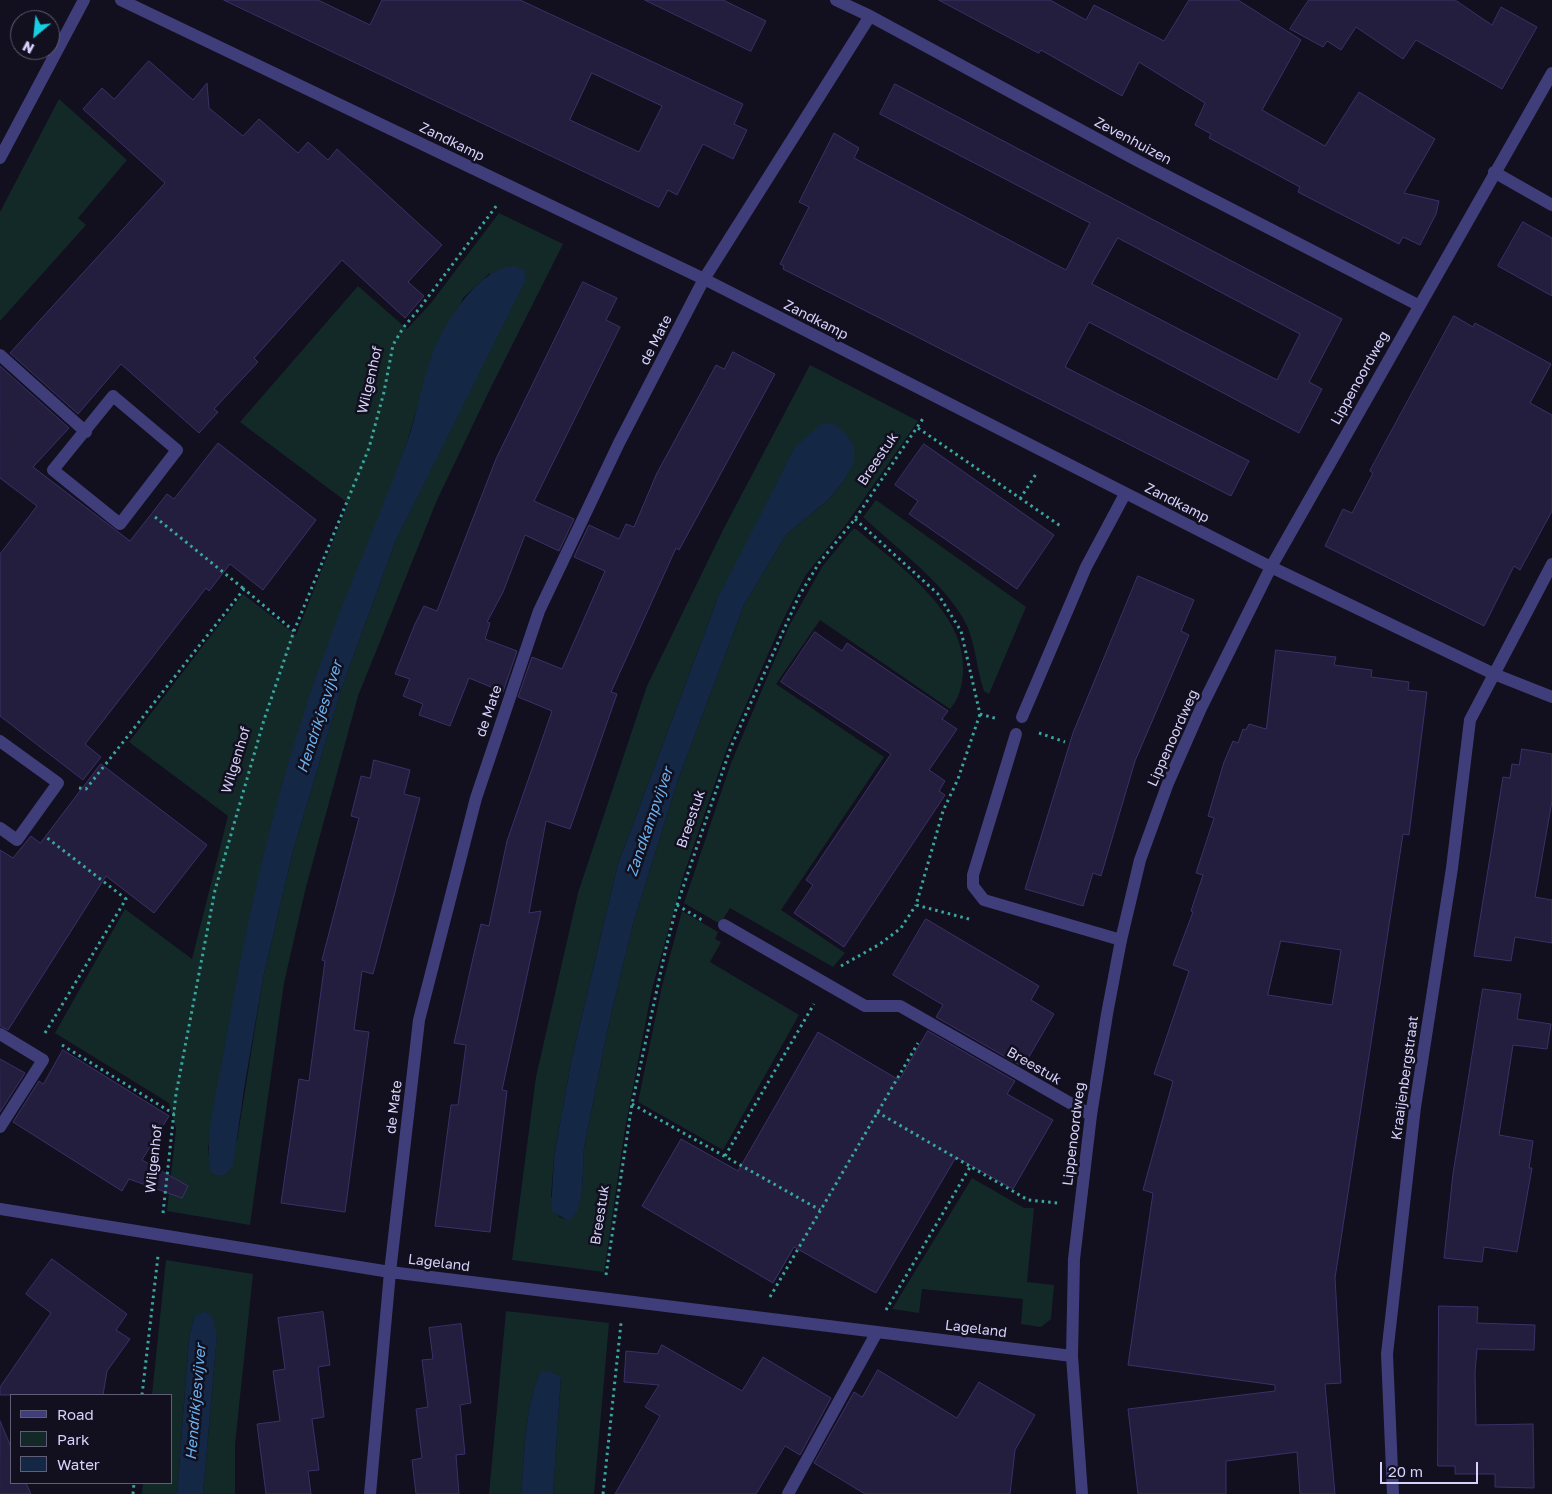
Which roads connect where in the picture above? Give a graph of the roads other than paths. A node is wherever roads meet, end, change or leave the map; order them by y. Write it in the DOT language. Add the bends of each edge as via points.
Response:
graph roads {
  1 [pos="84,0"];
  2 [pos="121,0"];
  3 [pos="836,0"];
  4 [pos="870,16"];
  5 [pos="1552,73"];
  6 [pos="0,158"];
  7 [pos="1494,172"];
  8 [pos="1552,204"];
  9 [pos="704,279"];
  10 [pos="1418,305"];
  11 [pos="0,355"];
  12 [pos="86,432"];
  13 [pos="1125,494"];
  14 [pos="1552,564"];
  15 [pos="1271,567"];
  16 [pos="1494,674"];
  17 [pos="1552,697"];
  18 [pos="1022,717"];
  19 [pos="1016,734"];
  20 [pos="0,741"];
  21 [pos="0,828"];
  22 [pos="724,925"];
  23 [pos="1121,940"];
  24 [pos="0,1034"];
  25 [pos="1091,1115"];
  26 [pos="0,1127"];
  27 [pos="0,1209"];
  28 [pos="390,1272"];
  29 [pos="880,1332"];
  30 [pos="1072,1356"];
  31 [pos="370,1494"];
  32 [pos="788,1494"];
  33 [pos="1082,1494"];
  34 [pos="1393,1494"];
  1 -- 6 [label="street"];
  2 -- 9 [label="street, Zandkamp"];
  3 -- 4 [label="street, Zevenhuizen"];
  4 -- 9 [label="street, de Mate"];
  4 -- 10 [label="street, Zevenhuizen" via="1138,161"];
  5 -- 7 [label="street, Lippenoordweg"];
  7 -- 8 [label="street"];
  7 -- 10 [label="street, Lippenoordweg"];
  9 -- 13 [label="street, Zandkamp"];
  9 -- 28 [label="street, de Mate" via="619,443 539,611 476,798 420,1020"];
  10 -- 15 [label="street, Lippenoordweg"];
  11 -- 12 [label="street"];
  12 -- 12 [label="street" via="113,396 177,450 120,524 53,470"];
  13 -- 15 [label="street, Zandkamp"];
  13 -- 18 [label="street" via="1086,567"];
  14 -- 16 [label="street"];
  15 -- 16 [label="street, Zandkamp"];
  15 -- 23 [label="street, Lippenoordweg" via="1168,783 1140,860"];
  16 -- 17 [label="street, Zandkamp"];
  16 -- 34 [label="street, Kraaijenbergstraat" via="1470,720 1452,868 1415,1106 1387,1354"];
  19 -- 23 [label="street" via="973,874 973,886 984,900"];
  20 -- 21 [label="street" via="58,783 17,840"];
  22 -- 25 [label="street, Breestuk" via="865,1006 900,1006"];
  23 -- 25 [label="street, Lippenoordweg"];
  24 -- 26 [label="street" via="43,1060"];
  25 -- 30 [label="street, Lippenoordweg" via="1074,1259"];
  27 -- 28 [label="street, Lageland"];
  28 -- 29 [label="street, Lageland"];
  28 -- 31 [label="street, de Mate"];
  29 -- 30 [label="street, Lageland"];
  29 -- 32 [label="street"];
  30 -- 33 [label="street, Lippenoordweg"];
}
